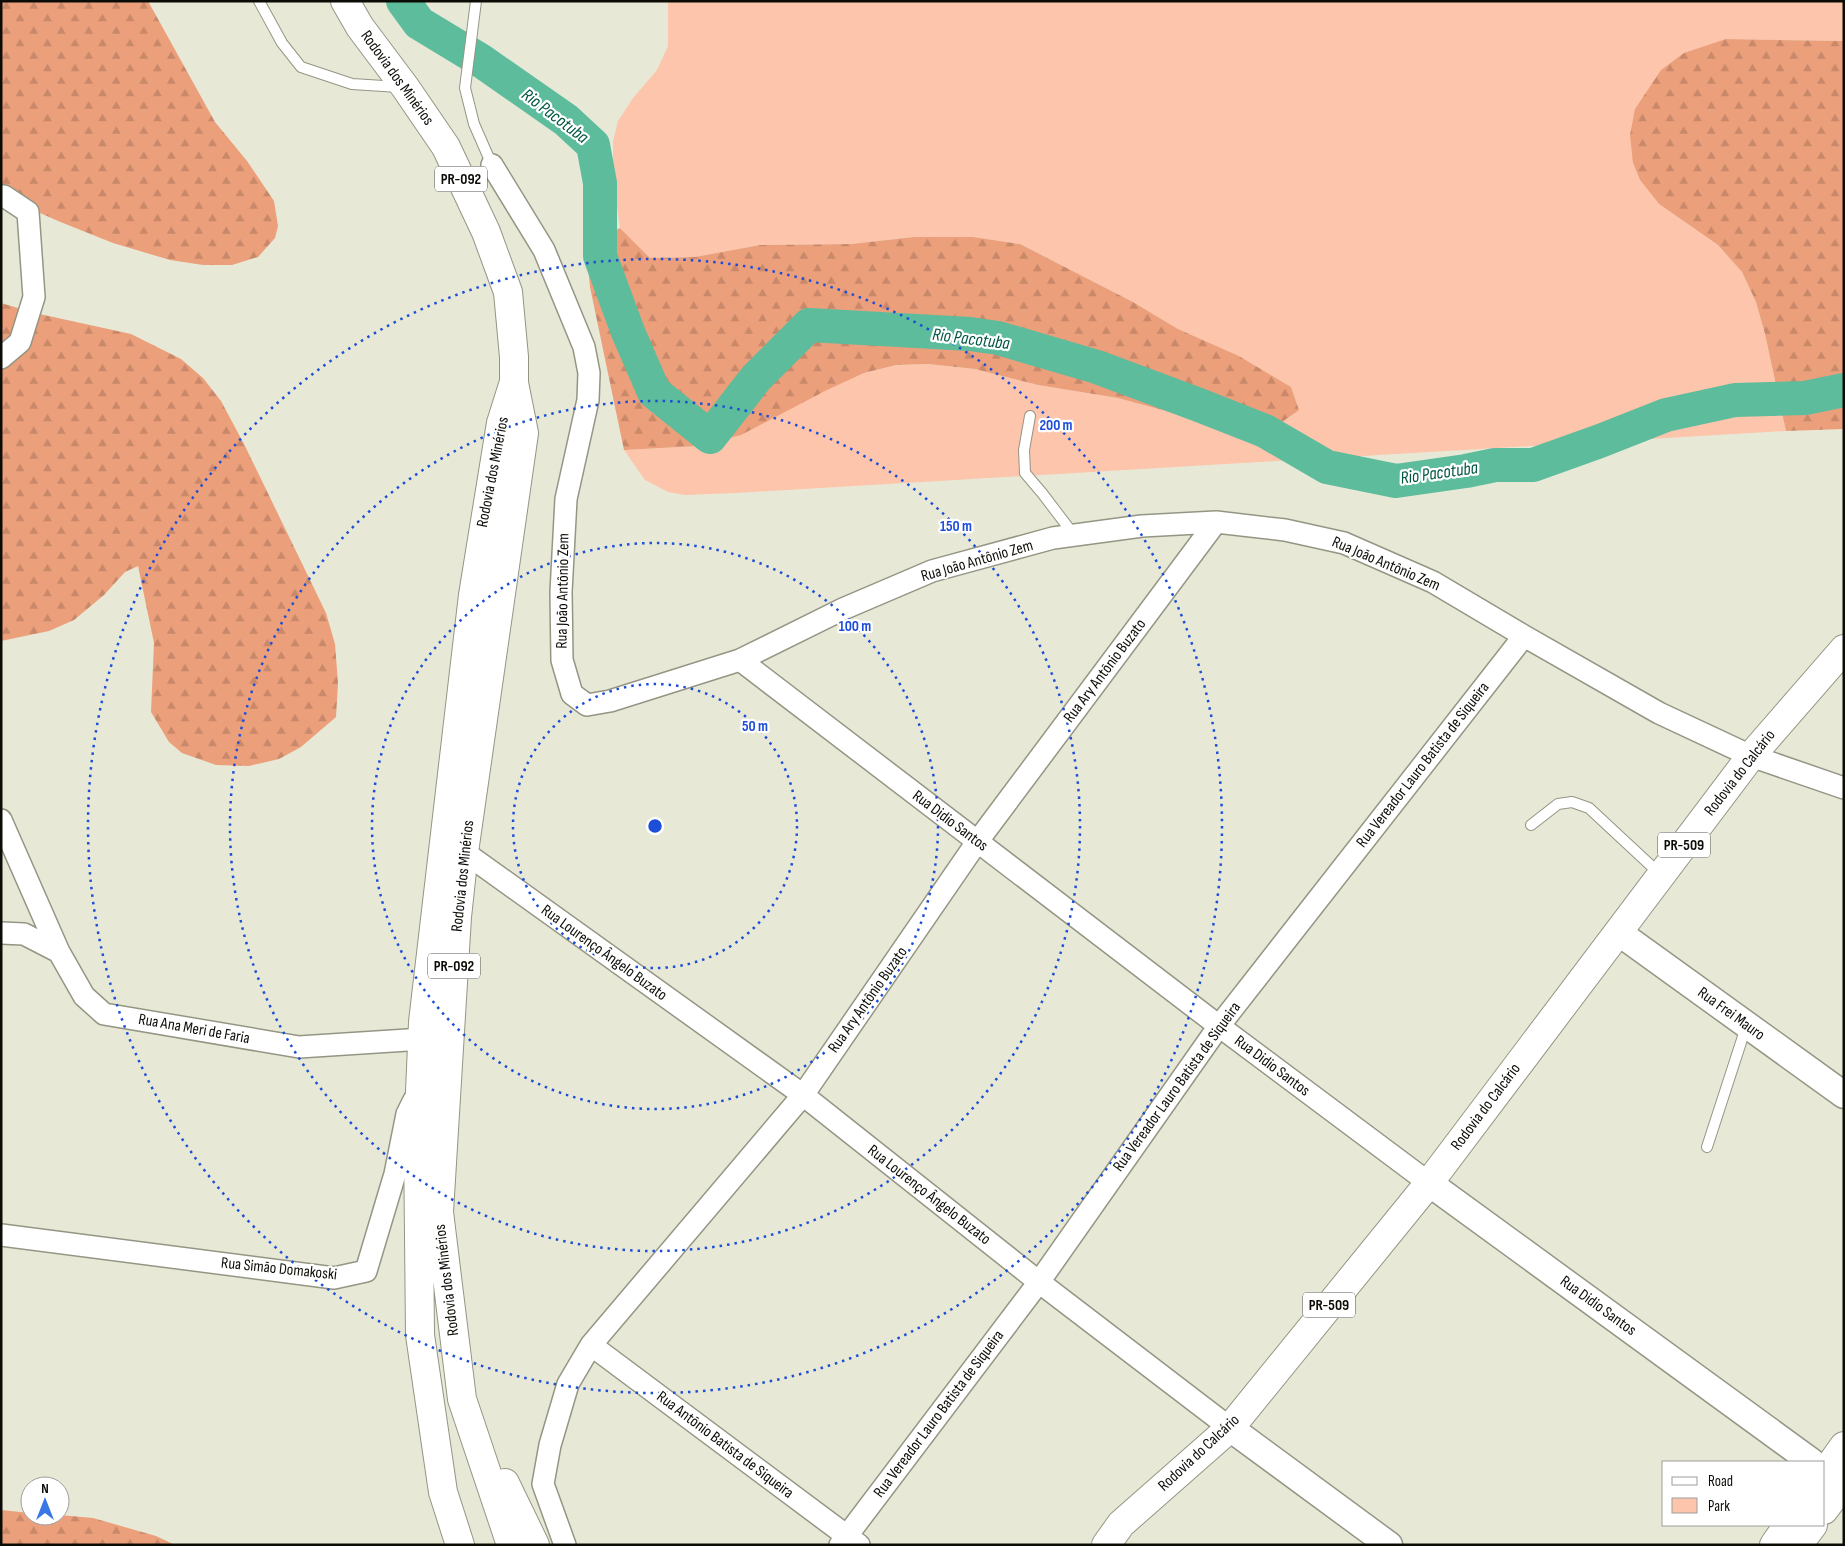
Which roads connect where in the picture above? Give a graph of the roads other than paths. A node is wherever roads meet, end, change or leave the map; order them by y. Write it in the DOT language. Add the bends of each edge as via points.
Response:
graph roads {
  1 [pos="259,1"];
  2 [pos="344,1"];
  3 [pos="476,1"];
  4 [pos="405,87"];
  5 [pos="492,165"];
  6 [pos="1,196"];
  7 [pos="1,358"];
  8 [pos="514,383"];
  9 [pos="1030,416"];
  10 [pos="1216,522"];
  11 [pos="1074,535"];
  12 [pos="1524,636"];
  13 [pos="1844,650"];
  14 [pos="740,660"];
  15 [pos="1751,756"];
  16 [pos="1844,788"];
  17 [pos="1,820"];
  18 [pos="1531,826"];
  19 [pos="977,842"];
  20 [pos="464,852"];
  21 [pos="1661,875"];
  22 [pos="1618,932"];
  23 [pos="1,933"];
  24 [pos="59,952"];
  25 [pos="1747,1025"];
  26 [pos="1219,1026"];
  27 [pos="423,1039"];
  28 [pos="420,1088"];
  29 [pos="803,1095"];
  30 [pos="1844,1095"];
  31 [pos="1707,1147"];
  32 [pos="1429,1183"];
  33 [pos="1,1235"];
  34 [pos="1039,1282"];
  35 [pos="591,1346"];
  36 [pos="1230,1428"];
  37 [pos="476,1443"];
  38 [pos="1844,1446"];
  39 [pos="1810,1461"];
  40 [pos="1831,1476"];
  41 [pos="1825,1505"];
  42 [pos="1787,1526"];
  43 [pos="1812,1526"];
  44 [pos="849,1542"];
  45 [pos="460,1545"];
  46 [pos="511,1545"];
  47 [pos="535,1545"];
  48 [pos="565,1545"];
  49 [pos="1106,1545"];
  50 [pos="1389,1545"];
  51 [pos="1774,1545"];
  52 [pos="1798,1545"];
  1 -- 4 [label="lane" via="282,43 301,67 352,84"];
  2 -- 4 [label="main road, Rodovia dos Minérios / PR-092"];
  3 -- 5 [label="lane" via="465,88 474,124"];
  4 -- 8 [label="main road, Rodovia dos Minérios / PR-092" via="446,147 486,232 508,292"];
  5 -- 14 [label="street, Rua João Antônio Zem" via="544,250 584,347 589,373 588,400 566,498 561,592 562,660 572,694 587,705 610,701"];
  6 -- 7 [label="street" via="28,212 34,297 20,342"];
  8 -- 20 [label="main road, Rodovia dos Minérios / PR-092" via="524,433"];
  8 -- 27 [label="main road, Rodovia dos Minérios / PR-092" via="501,423 472,594"];
  9 -- 11 [label="lane" via="1024,450 1025,473"];
  10 -- 11 [label="street, Rua João Antônio Zem" via="1142,526"];
  10 -- 12 [label="street, Rua João Antônio Zem" via="1285,530 1344,543 1433,582"];
  10 -- 19 [label="street, Rua Ary Antônio Buzato"];
  11 -- 14 [label="street, Rua João Antônio Zem" via="932,571 842,609"];
  12 -- 15 [label="street, Rua João Antônio Zem" via="1659,713"];
  12 -- 26 [label="street, Rua Vereador Lauro Batista de Siqueira"];
  13 -- 15 [label="main road, Rodovia do Calcário / PR-509"];
  14 -- 19 [label="street, Rua Didio Santos"];
  15 -- 16 [label="street, Rua João Antônio Zem"];
  15 -- 21 [label="main road, Rodovia do Calcário / PR-509"];
  17 -- 24 [label="street, Rua Ana Meri de Faria"];
  18 -- 21 [label="lane" via="1558,804 1572,802 1589,808"];
  19 -- 26 [label="street, Rua Didio Santos"];
  19 -- 29 [label="street, Rua Ary Antônio Buzato"];
  20 -- 29 [label="street, Rua Lourenço Ângelo Buzato"];
  20 -- 37 [label="main road, Rodovia dos Minérios / PR-092" via="439,1212 462,1399"];
  21 -- 22 [label="main road, Rodovia do Calcário / PR-509"];
  22 -- 25 [label="street, Rua Frei Mauro"];
  22 -- 32 [label="main road, Rodovia do Calcário / PR-509"];
  23 -- 24 [label="street" via="24,934"];
  24 -- 27 [label="street, Rua Ana Meri de Faria" via="84,996 104,1014 299,1047"];
  25 -- 30 [label="street, Rua Frei Mauro"];
  25 -- 31 [label="lane"];
  26 -- 32 [label="street, Rua Didio Santos"];
  26 -- 34 [label="street, Rua Vereador Lauro Batista de Siqueira"];
  27 -- 28 [label="main road, Rodovia dos Minérios / PR-092"];
  28 -- 33 [label="street, Rua Simão Domakoski" via="407,1114 395,1174 366,1271 334,1278"];
  28 -- 45 [label="main road, Rodovia dos Minérios / PR-092" via="420,1335 443,1492"];
  29 -- 34 [label="street, Rua Lourenço Ângelo Buzato"];
  29 -- 35 [label="street, Rua Ary Antônio Buzato"];
  32 -- 36 [label="main road, Rodovia do Calcário / PR-509"];
  32 -- 39 [label="street, Rua Didio Santos"];
  34 -- 36 [label="street, Rua Lourenço Ângelo Buzato"];
  34 -- 44 [label="street, Rua Vereador Lauro Batista de Siqueira"];
  35 -- 44 [label="street, Rua Antônio Batista de Siqueira"];
  35 -- 48 [label="street, Rua Ary Antônio Buzato" via="568,1384 550,1445 543,1484"];
  36 -- 49 [label="main road, Rodovia do Calcário / PR-509" via="1121,1524"];
  36 -- 50 [label="street, Rua Lourenço Ângelo Buzato"];
  37 -- 46 [label="main road, Rodovia dos Minérios / PR-092"];
  37 -- 47 [label="main road" via="494,1464"];
  38 -- 40 [label="main road"];
  40 -- 41 [label="main road"];
  42 -- 51 [label="main road"];
  43 -- 52 [label="main road"];
}
